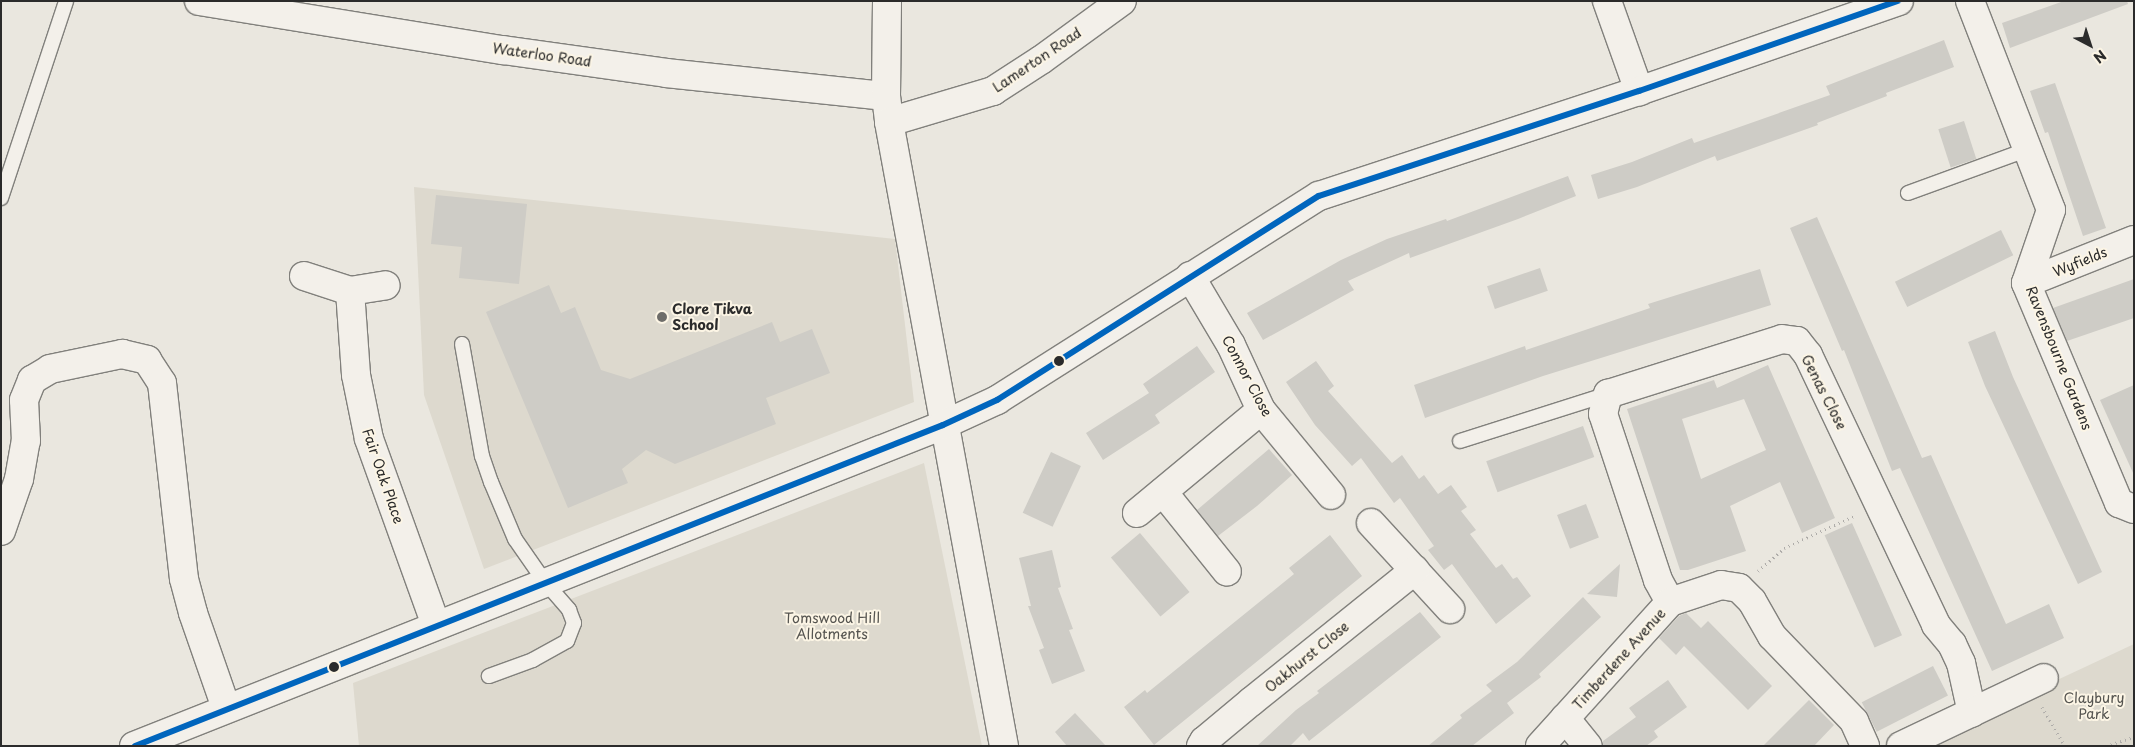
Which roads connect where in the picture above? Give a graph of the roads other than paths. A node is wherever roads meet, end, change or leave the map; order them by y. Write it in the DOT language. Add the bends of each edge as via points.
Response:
graph roads {
  1 [pos="66,1"];
  2 [pos="199,1"];
  3 [pos="887,1"];
  4 [pos="1122,1"];
  5 [pos="1607,1"];
  6 [pos="1899,1"];
  7 [pos="1970,1"];
  8 [pos="1639,91"];
  9 [pos="888,109"];
  10 [pos="2026,150"];
  11 [pos="1908,193"];
  12 [pos="2,198"];
  13 [pos="2134,240"];
  14 [pos="304,276"];
  15 [pos="1190,276"];
  16 [pos="2026,283"];
  17 [pos="386,285"];
  18 [pos="350,291"];
  19 [pos="462,344"];
  20 [pos="1608,394"];
  21 [pos="1262,410"];
  22 [pos="943,425"];
  23 [pos="1460,441"];
  24 [pos="1163,492"];
  25 [pos="1330,495"];
  26 [pos="2134,509"];
  27 [pos="1137,513"];
  28 [pos="1371,523"];
  29 [pos="1,531"];
  30 [pos="1414,570"];
  31 [pos="1227,572"];
  32 [pos="545,582"];
  33 [pos="1670,602"];
  34 [pos="1450,609"];
  35 [pos="436,625"];
  36 [pos="489,676"];
  37 [pos="2037,681"];
  38 [pos="226,708"];
  39 [pos="1972,713"];
  40 [pos="1565,718"];
  41 [pos="134,746"];
  42 [pos="1004,746"];
  43 [pos="1201,746"];
  44 [pos="1540,746"];
  45 [pos="1588,746"];
  46 [pos="1865,746"];
  47 [pos="1900,746"];
  1 -- 12 [label="lane"];
  2 -- 9 [label="street, Waterloo Road"];
  3 -- 9 [label="street"];
  4 -- 9 [label="street, Lamerton Road" via="993,91"];
  5 -- 8 [label="street"];
  6 -- 8 [label="street"];
  7 -- 10 [label="street, Ravensbourne Gardens"];
  8 -- 15 [label="street" via="1318,196"];
  9 -- 22 [label="street"];
  10 -- 11 [label="lane"];
  10 -- 16 [label="street, Ravensbourne Gardens" via="2051,210"];
  13 -- 16 [label="street, Wyfields"];
  14 -- 18 [label="street"];
  15 -- 21 [label="street, Connor Close" via="1231,345"];
  15 -- 22 [label="street" via="998,400"];
  16 -- 26 [label="street, Ravensbourne Gardens" via="2119,503"];
  17 -- 18 [label="street"];
  18 -- 35 [label="street, Fair Oak Place" via="356,374 368,439"];
  19 -- 32 [label="lane" via="482,456 490,482 515,539"];
  20 -- 23 [label="lane"];
  20 -- 33 [label="street" via="1603,414 1658,580"];
  20 -- 39 [label="street, Genas Close" via="1782,339 1797,341 1808,355 1936,625 1952,644 1961,663"];
  21 -- 24 [label="street"];
  21 -- 25 [label="street, Connor Close"];
  22 -- 32 [label="street"];
  22 -- 42 [label="street"];
  24 -- 27 [label="street"];
  24 -- 31 [label="street"];
  28 -- 30 [label="street"];
  29 -- 38 [label="street" via="19,479 26,441 24,400 32,380 50,369 122,354 147,360 162,383 184,579"];
  30 -- 34 [label="street"];
  30 -- 43 [label="street, Oakhurst Close"];
  32 -- 35 [label="street"];
  32 -- 36 [label="lane" via="569,610 574,623 567,640 533,660"];
  33 -- 40 [label="street, Timberdene Avenue"];
  33 -- 46 [label="street, Timberdene Avenue" via="1721,585 1739,588 1752,601 1772,636 1854,721"];
  35 -- 38 [label="street"];
  37 -- 39 [label="street"];
  38 -- 41 [label="street"];
  39 -- 47 [label="street"];
  40 -- 44 [label="street, Timberdene Avenue"];
  40 -- 45 [label="street"];
}
